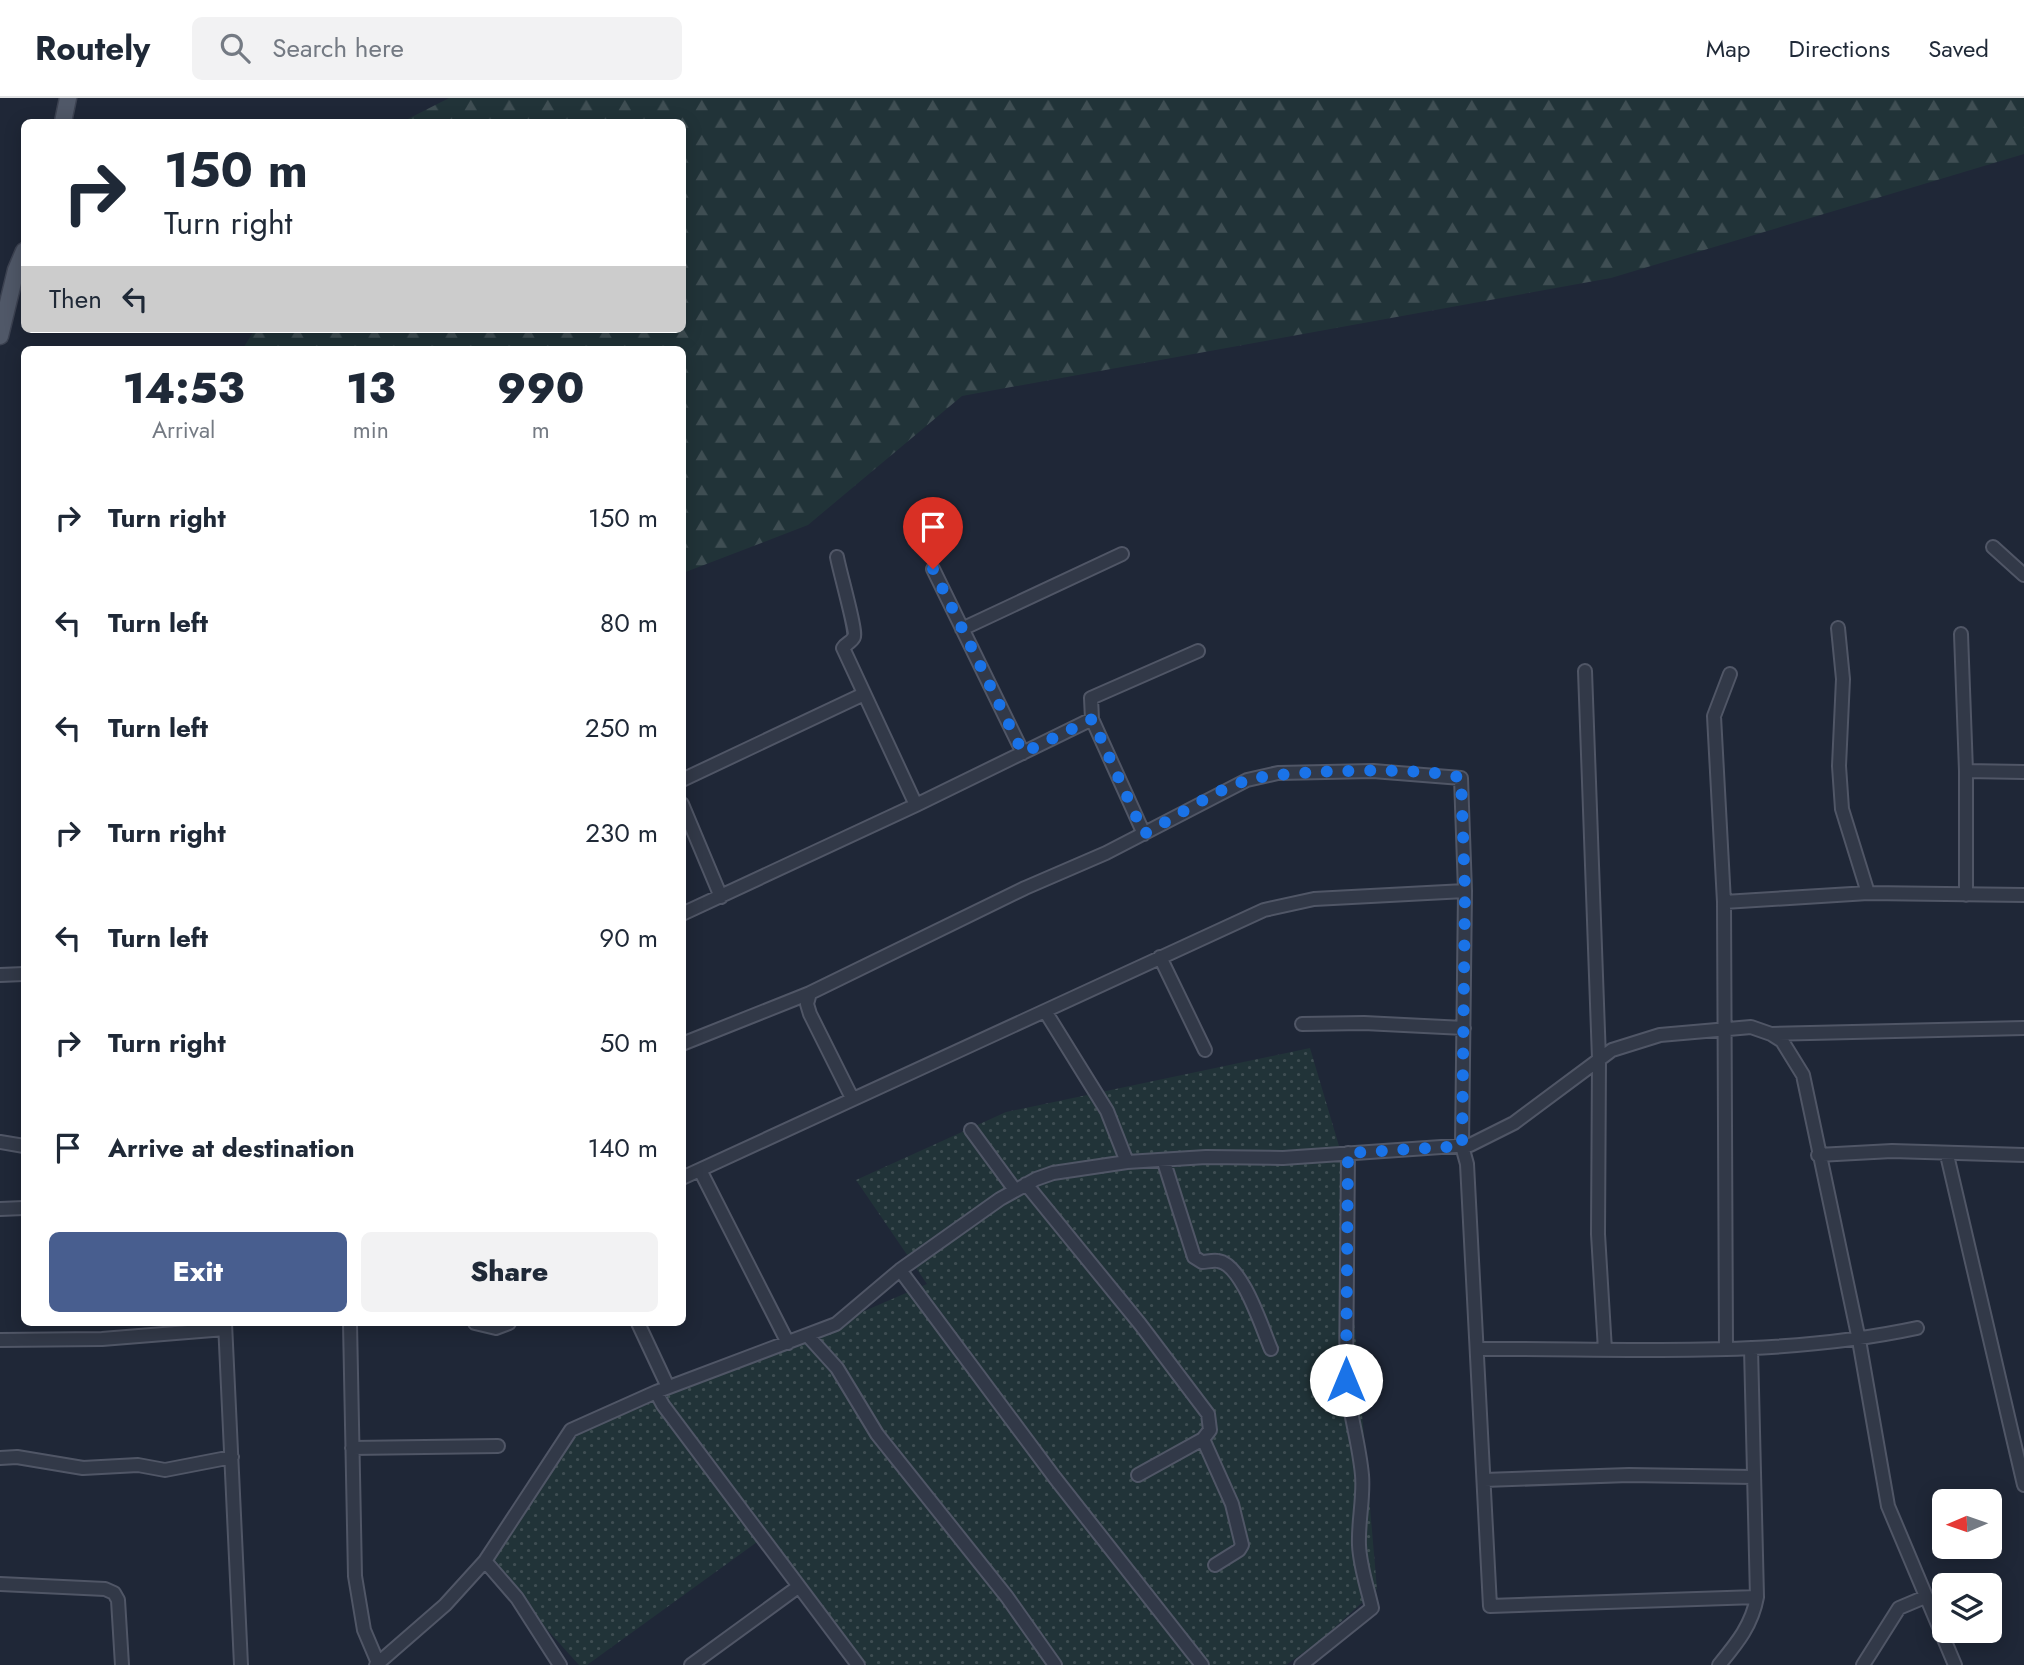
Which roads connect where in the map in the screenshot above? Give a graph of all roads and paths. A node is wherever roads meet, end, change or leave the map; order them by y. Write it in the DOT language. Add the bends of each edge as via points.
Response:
graph roads {
  1 [pos="68,98"];
  2 [pos="64,119"];
  3 [pos="21,258"];
  4 [pos="0,336"];
  5 [pos="1993,547"];
  6 [pos="1122,554"];
  7 [pos="837,556"];
  8 [pos="933,569"];
  9 [pos="2024,575"];
  10 [pos="1838,628"];
  11 [pos="962,629"];
  12 [pos="1961,634"];
  13 [pos="1198,651"];
  14 [pos="1584,671"];
  15 [pos="1730,674"];
  16 [pos="864,694"];
  17 [pos="1092,719"];
  18 [pos="1023,753"];
  19 [pos="1966,771"];
  20 [pos="2024,772"];
  21 [pos="686,778"];
  22 [pos="916,806"];
  23 [pos="686,813"];
  24 [pos="1144,834"];
  25 [pos="1465,891"];
  26 [pos="1868,893"];
  27 [pos="1966,895"];
  28 [pos="2024,895"];
  29 [pos="722,897"];
  30 [pos="1724,902"];
  31 [pos="686,912"];
  32 [pos="1160,957"];
  33 [pos="21,974"];
  34 [pos="0,975"];
  35 [pos="810,993"];
  36 [pos="1045,1011"];
  37 [pos="1302,1024"];
  38 [pos="1464,1028"];
  39 [pos="2024,1028"];
  40 [pos="1724,1029"];
  41 [pos="1771,1034"];
  42 [pos="686,1042"];
  43 [pos="1205,1050"];
  44 [pos="1599,1059"];
  45 [pos="852,1098"];
  46 [pos="971,1130"];
  47 [pos="0,1142"];
  48 [pos="21,1146"];
  49 [pos="1462,1146"];
  50 [pos="1348,1153"];
  51 [pos="1818,1155"];
  52 [pos="1947,1155"];
  53 [pos="2024,1155"];
  54 [pos="1164,1162"];
  55 [pos="1127,1163"];
  56 [pos="700,1170"];
  57 [pos="686,1176"];
  58 [pos="1021,1187"];
  59 [pos="21,1208"];
  60 [pos="0,1209"];
  61 [pos="900,1270"];
  62 [pos="225,1326"];
  63 [pos="349,1326"];
  64 [pos="639,1326"];
  65 [pos="1917,1328"];
  66 [pos="808,1336"];
  67 [pos="0,1340"];
  68 [pos="1859,1340"];
  69 [pos="788,1343"];
  70 [pos="1751,1348"];
  71 [pos="1271,1349"];
  72 [pos="1477,1349"];
  73 [pos="1726,1349"];
  74 [pos="1605,1350"];
  75 [pos="662,1389"];
  76 [pos="1203,1439"];
  77 [pos="498,1446"];
  78 [pos="352,1448"];
  79 [pos="232,1457"];
  80 [pos="0,1458"];
  81 [pos="1138,1475"];
  82 [pos="1753,1477"];
  83 [pos="1484,1480"];
  84 [pos="2024,1485"];
  85 [pos="485,1562"];
  86 [pos="1215,1565"];
  87 [pos="0,1584"];
  88 [pos="798,1587"];
  89 [pos="1757,1597"];
  90 [pos="1925,1597"];
  91 [pos="377,1664"];
  92 [pos="122,1665"];
  93 [pos="241,1665"];
  94 [pos="560,1665"];
  95 [pos="691,1665"];
  96 [pos="858,1665"];
  97 [pos="1055,1665"];
  98 [pos="1202,1665"];
  99 [pos="1301,1665"];
  100 [pos="1719,1665"];
  101 [pos="1863,1665"];
  102 [pos="1955,1665"];
  1 -- 2 [label="main road"];
  3 -- 4 [label="main road"];
  5 -- 9 [label="street"];
  6 -- 11 [label="street"];
  7 -- 16 [label="street" via="856,630 843,648"];
  8 -- 11 [label="street"];
  10 -- 26 [label="street" via="1843,679 1842,809"];
  11 -- 18 [label="street"];
  12 -- 19 [label="street"];
  13 -- 17 [label="street" via="1098,692 1091,698"];
  14 -- 44 [label="street"];
  15 -- 30 [label="street" via="1714,716"];
  16 -- 21 [label="street"];
  16 -- 22 [label="street"];
  17 -- 18 [label="street"];
  17 -- 24 [label="street"];
  18 -- 22 [label="street"];
  19 -- 20 [label="street"];
  19 -- 27 [label="street"];
  22 -- 29 [label="street"];
  23 -- 29 [label="street"];
  24 -- 25 [label="street" via="1222,791 1278,773 1373,771 1457,776 1463,782"];
  24 -- 35 [label="street"];
  25 -- 32 [label="street" via="1314,899 1264,910"];
  25 -- 38 [label="street"];
  26 -- 27 [label="street"];
  26 -- 30 [label="street"];
  27 -- 28 [label="street"];
  29 -- 31 [label="street"];
  30 -- 40 [label="street"];
  32 -- 36 [label="street"];
  32 -- 43 [label="street"];
  33 -- 34 [label="street"];
  35 -- 42 [label="street"];
  35 -- 45 [label="street" via="810,1014"];
  36 -- 45 [label="street"];
  36 -- 55 [label="street" via="1107,1111"];
  37 -- 38 [label="street"];
  38 -- 49 [label="street"];
  39 -- 41 [label="street"];
  40 -- 41 [label="street" via="1751,1027"];
  40 -- 44 [label="street" via="1660,1034 1632,1041"];
  40 -- 73 [label="street"];
  41 -- 51 [label="street" via="1789,1050 1803,1075"];
  44 -- 49 [label="street" via="1514,1124"];
  44 -- 74 [label="street" via="1598,1234"];
  45 -- 56 [label="street"];
  46 -- 58 [label="street"];
  47 -- 48 [label="street"];
  49 -- 50 [label="street"];
  49 -- 72 [label="street" via="1467,1164"];
  50 -- 54 [label="street"];
  50 -- 99 [label="street" via="1346,1380 1349,1414 1360,1450 1359,1543 1372,1608"];
  51 -- 52 [label="street" via="1892,1151"];
  51 -- 68 [label="street"];
  52 -- 53 [label="street"];
  52 -- 84 [label="street"];
  54 -- 55 [label="street"];
  54 -- 71 [label="street" via="1194,1257 1202,1262 1220,1261 1231,1268 1249,1295"];
  55 -- 58 [label="street" via="1053,1173"];
  56 -- 57 [label="street"];
  56 -- 69 [label="street"];
  58 -- 61 [label="street"];
  58 -- 76 [label="street" via="1140,1324 1208,1414 1210,1430"];
  59 -- 60 [label="street"];
  61 -- 66 [label="street" via="850,1314"];
  61 -- 98 [label="street"];
  62 -- 67 [label="street" via="102,1339"];
  62 -- 79 [label="street"];
  63 -- 78 [label="street"];
  64 -- 75 [label="street"];
  65 -- 68 [label="street"];
  66 -- 69 [label="street"];
  66 -- 97 [label="street" via="837,1368 877,1434"];
  68 -- 70 [label="street"];
  68 -- 90 [label="street" via="1888,1506"];
  69 -- 75 [label="street"];
  70 -- 73 [label="street"];
  70 -- 82 [label="street"];
  72 -- 74 [label="street"];
  72 -- 83 [label="street"];
  73 -- 74 [label="street"];
  75 -- 85 [label="street" via="567,1433"];
  75 -- 88 [label="street"];
  76 -- 81 [label="street"];
  76 -- 86 [label="street" via="1232,1504 1242,1545"];
  77 -- 78 [label="street"];
  78 -- 91 [label="street" via="357,1600"];
  79 -- 80 [label="street" via="165,1470 138,1465 83,1468"];
  79 -- 93 [label="street"];
  82 -- 83 [label="street"];
  82 -- 89 [label="street"];
  83 -- 89 [label="street" via="1488,1602 1494,1608"];
  85 -- 91 [label="street" via="445,1605"];
  85 -- 94 [label="street" via="517,1598"];
  87 -- 92 [label="street" via="114,1593"];
  88 -- 95 [label="street"];
  88 -- 96 [label="street"];
  89 -- 100 [label="street" via="1754,1616"];
  90 -- 101 [label="street" via="1899,1608"];
  90 -- 102 [label="street"];
}
